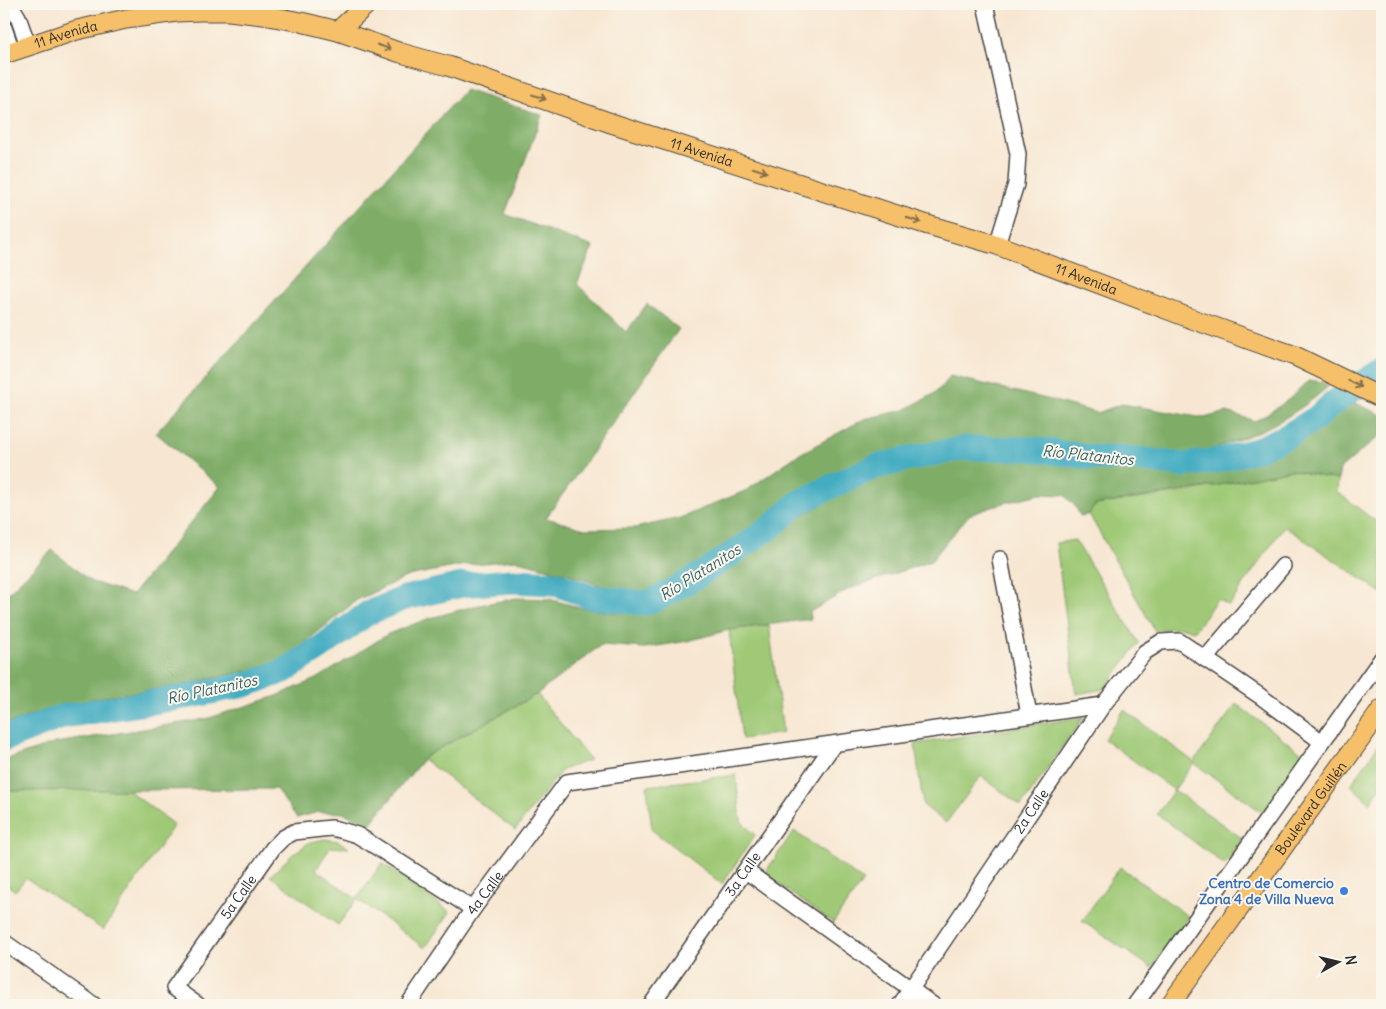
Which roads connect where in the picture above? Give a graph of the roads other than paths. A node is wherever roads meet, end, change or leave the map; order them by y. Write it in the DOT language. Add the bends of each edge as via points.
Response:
graph roads {
  1 [pos="10,4"];
  2 [pos="367,4"];
  3 [pos="985,4"];
  4 [pos="20,24"];
  5 [pos="4,29"];
  6 [pos="338,31"];
  7 [pos="15,50"];
  8 [pos="997,245"];
  9 [pos="1382,398"];
  10 [pos="1000,559"];
  11 [pos="1282,566"];
  12 [pos="1382,658"];
  13 [pos="1205,659"];
  14 [pos="1104,705"];
  15 [pos="1382,709"];
  16 [pos="1029,716"];
  17 [pos="1322,742"];
  18 [pos="834,744"];
  19 [pos="746,871"];
  20 [pos="473,909"];
  21 [pos="4,942"];
  22 [pos="910,990"];
  23 [pos="94,1005"];
  24 [pos="198,1005"];
  25 [pos="408,1005"];
  26 [pos="651,1005"];
  27 [pos="900,1005"];
  28 [pos="933,1005"];
  29 [pos="1136,1005"];
  30 [pos="1170,1005"];
  1 -- 4 [label="street"];
  2 -- 6 [label="main road"];
  3 -- 8 [label="street" via="1018,154 1016,184"];
  4 -- 5 [label="street"];
  4 -- 7 [label="street"];
  5 -- 7 [label="street"];
  6 -- 7 [label="main road, 11 Avenida" via="263,15 200,11 126,19 77,30"];
  6 -- 8 [label="main road, 11 Avenida, one-way" via="611,123"];
  8 -- 9 [label="main road, 11 Avenida, one-way" via="1295,356"];
  10 -- 16 [label="street"];
  11 -- 13 [label="street"];
  12 -- 17 [label="street"];
  13 -- 14 [label="street, 2a Calle" via="1179,641 1161,642 1145,652"];
  13 -- 17 [label="street"];
  14 -- 16 [label="street"];
  14 -- 22 [label="street, 2a Calle"];
  15 -- 30 [label="main road, Boulevard Guillén"];
  16 -- 18 [label="street"];
  17 -- 29 [label="street"];
  18 -- 19 [label="street, 3a Calle"];
  18 -- 20 [label="street, 4a Calle" via="567,782"];
  19 -- 22 [label="street"];
  19 -- 26 [label="street, 3a Calle"];
  20 -- 24 [label="street, 5a Calle" via="357,835 332,828 294,832 273,848 174,988"];
  20 -- 25 [label="street, 4a Calle"];
  21 -- 23 [label="street"];
  22 -- 27 [label="street, 2a Calle"];
  22 -- 28 [label="street"];
}
